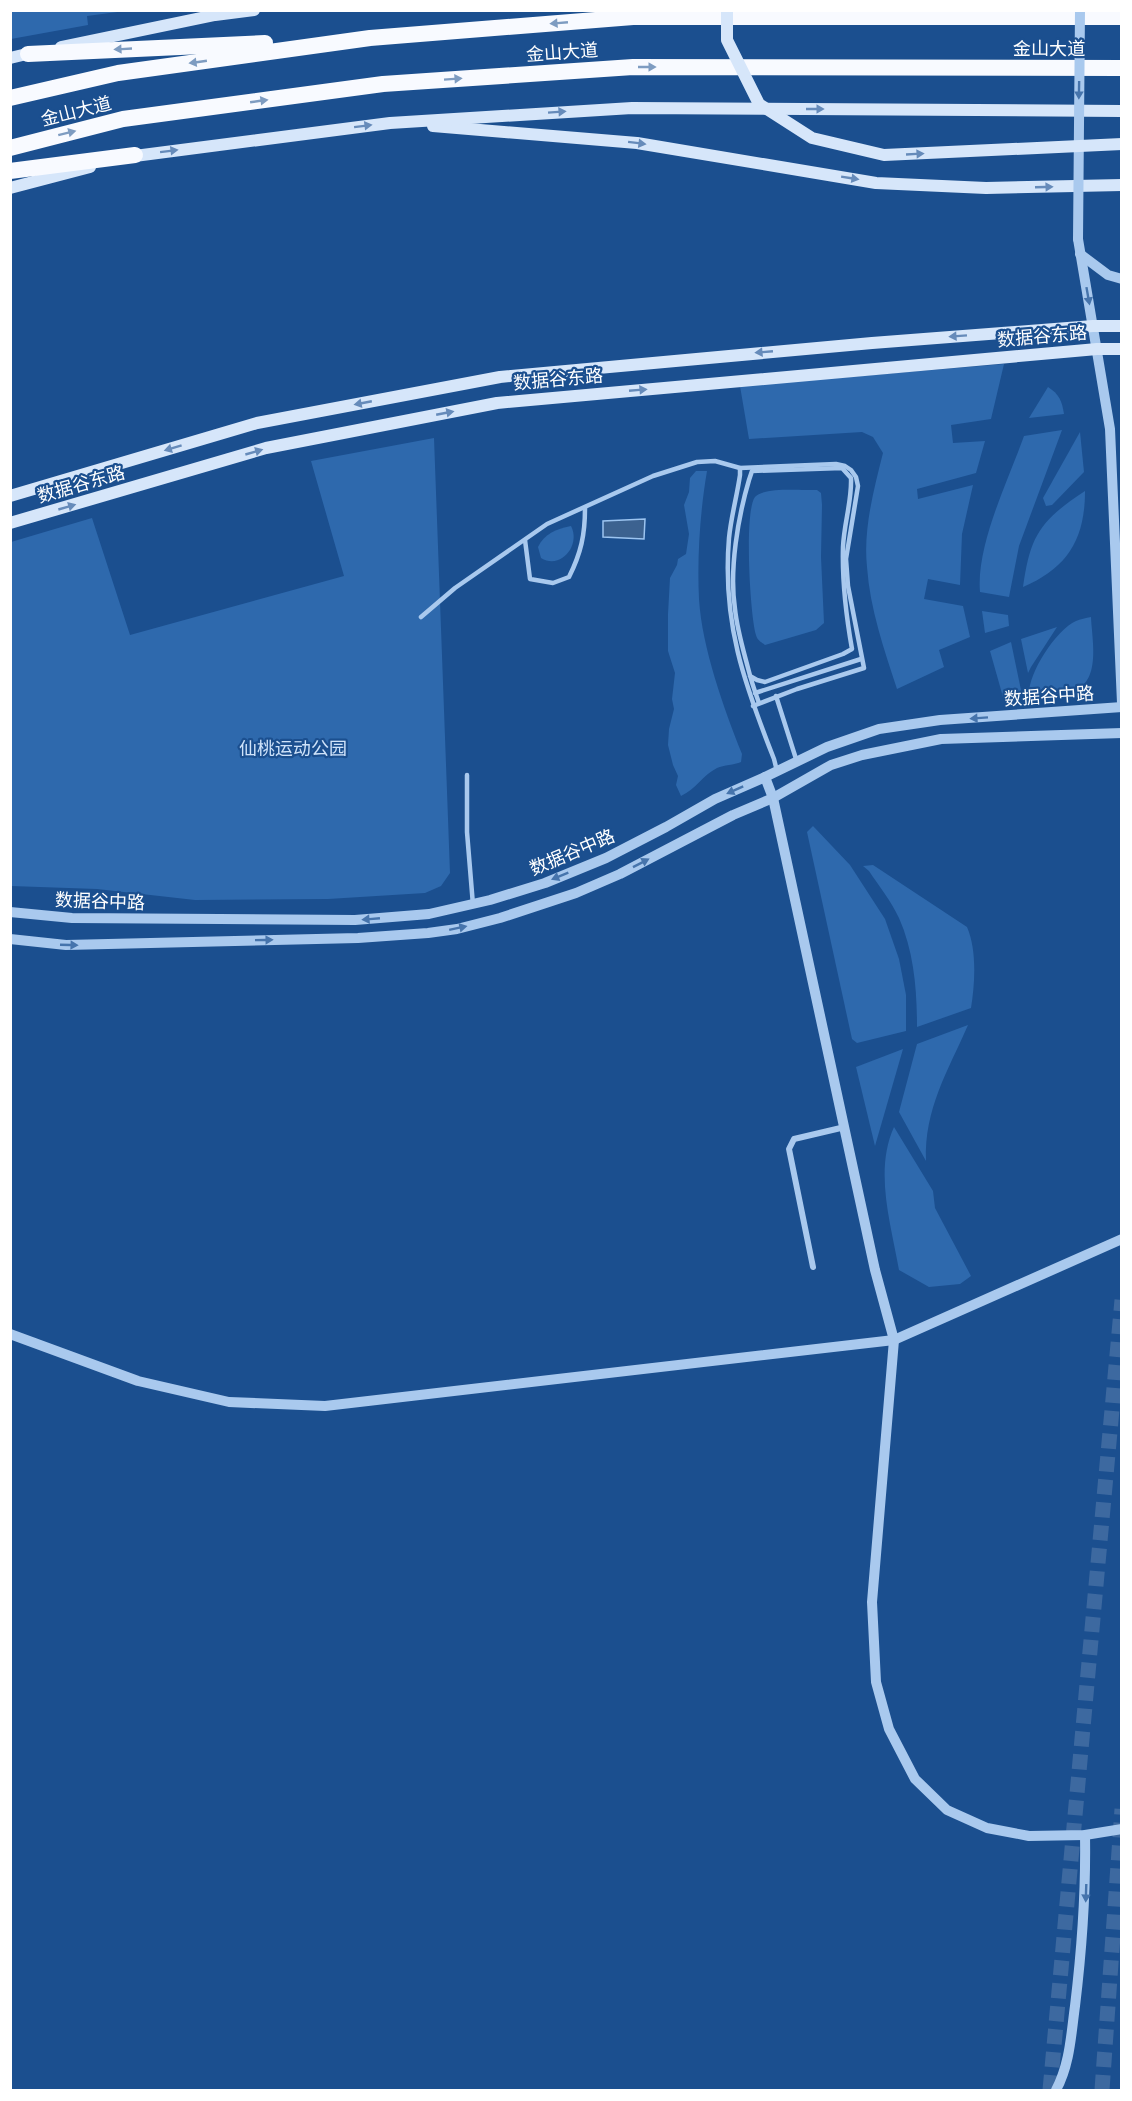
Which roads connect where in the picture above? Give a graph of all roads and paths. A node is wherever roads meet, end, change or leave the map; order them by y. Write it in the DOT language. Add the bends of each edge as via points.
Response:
graph roads {
  1 [pos="254,10"];
  2 [pos="727,10"];
  3 [pos="1080,10"];
  4 [pos="1122,16"];
  5 [pos="370,38"];
  6 [pos="28,54"];
  7 [pos="10,58"];
  8 [pos="1122,68"];
  9 [pos="10,98"];
  10 [pos="1122,111"];
  11 [pos="390,123"];
  12 [pos="1122,144"];
  13 [pos="10,148"];
  14 [pos="135,155"];
  15 [pos="10,171"];
  16 [pos="1122,185"];
  17 [pos="10,189"];
  18 [pos="1080,254"];
  19 [pos="1122,279"];
  20 [pos="1093,326"];
  21 [pos="1122,326"];
  22 [pos="1097,349"];
  23 [pos="1122,349"];
  24 [pos="740,468"];
  25 [pos="10,496"];
  26 [pos="585,508"];
  27 [pos="10,523"];
  28 [pos="525,540"];
  29 [pos="421,617"];
  30 [pos="861,659"];
  31 [pos="750,676"];
  32 [pos="755,693"];
  33 [pos="776,696"];
  34 [pos="759,703"];
  35 [pos="1122,705"];
  36 [pos="753,706"];
  37 [pos="1122,733"];
  38 [pos="797,762"];
  39 [pos="777,771"];
  40 [pos="467,775"];
  41 [pos="765,777"];
  42 [pos="773,798"];
  43 [pos="473,904"];
  44 [pos="10,912"];
  45 [pos="10,939"];
  46 [pos="845,1126"];
  47 [pos="1122,1239"];
  48 [pos="813,1267"];
  49 [pos="10,1334"];
  50 [pos="894,1340"];
  51 [pos="1122,1829"];
  52 [pos="1085,1834"];
  53 [pos="1056,2091"];
  1 -- 6 [label="main road"];
  2 -- 12 [label="main road, one-way, bridge" via="727,40 759,104 812,138 884,155"];
  3 -- 18 [label="street, one-way, bridge"];
  4 -- 5 [label="highway, 金山大道, one-way" via="633,17"];
  5 -- 6 [label="highway, one-way"];
  5 -- 9 [label="highway, 金山大道, one-way" via="118,73"];
  6 -- 7 [label="main road"];
  13 -- 8 [label="highway, 金山大道, one-way" via="123,119 395,83 633,67"];
  11 -- 10 [label="main road, one-way" via="632,108"];
  14 -- 11 [label="main road, one-way"];
  11 -- 16 [label="main road, one-way" via="637,143 876,183 986,188"];
  14 -- 15 [label="highway"];
  14 -- 17 [label="main road"];
  18 -- 19 [label="street" via="1108,275"];
  18 -- 20 [label="street, one-way"];
  20 -- 21 [label="main road, 数据谷东路"];
  20 -- 22 [label="street"];
  20 -- 25 [label="main road, 数据谷东路, one-way" via="500,377 257,423"];
  22 -- 23 [label="main road, 数据谷东路"];
  27 -- 22 [label="main road, 数据谷东路, one-way" via="266,448 497,403"];
  22 -- 35 [label="street" via="1110,429"];
  24 -- 26 [label="lane" via="715,461 697,462 653,476"];
  24 -- 30 [label="lane" via="836,464 845,466 856,477 858,486 846,559"];
  24 -- 36 [label="lane" via="729,537 728,592 734,638"];
  26 -- 28 [label="lane" via="547,524"];
  26 -- 28 [label="lane" via="580,555 569,577 554,583 530,579"];
  28 -- 29 [label="lane" via="455,588"];
  30 -- 32 [label="lane"];
  30 -- 33 [label="lane" via="864,668"];
  31 -- 31 [label="lane" via="765,682 852,649 843,582 843,547 852,491 851,478 842,468 752,471 740,515 734,590"];
  31 -- 32 [label="lane"];
  32 -- 34 [label="lane"];
  33 -- 34 [label="lane"];
  33 -- 38 [label="lane"];
  34 -- 36 [label="lane"];
  35 -- 38 [label="street, 数据谷中路, one-way" via="899,725 826,747"];
  36 -- 39 [label="lane"];
  37 -- 42 [label="street, 数据谷中路" via="916,742 831,765"];
  38 -- 39 [label="street, 数据谷中路"];
  39 -- 41 [label="street, 数据谷中路"];
  40 -- 43 [label="lane"];
  41 -- 42 [label="street"];
  41 -- 43 [label="street, 数据谷中路, one-way" via="715,799 606,858 545,883"];
  45 -- 42 [label="street, 数据谷中路, one-way" via="78,945 358,938 457,928 576,893"];
  42 -- 46 [label="street"];
  43 -- 44 [label="street, 数据谷中路, one-way" via="429,914 355,920 72,918"];
  46 -- 48 [label="street" via="794,1139 789,1149"];
  46 -- 50 [label="street"];
  47 -- 50 [label="street"];
  49 -- 50 [label="street" via="138,1381 218,1400 325,1406"];
  50 -- 52 [label="street" via="872,1602 876,1682 890,1729 915,1779 947,1810 987,1828 1029,1836"];
  51 -- 52 [label="street"];
  52 -- 53 [label="street, one-way" via="1082,1956 1069,2056"];
}
